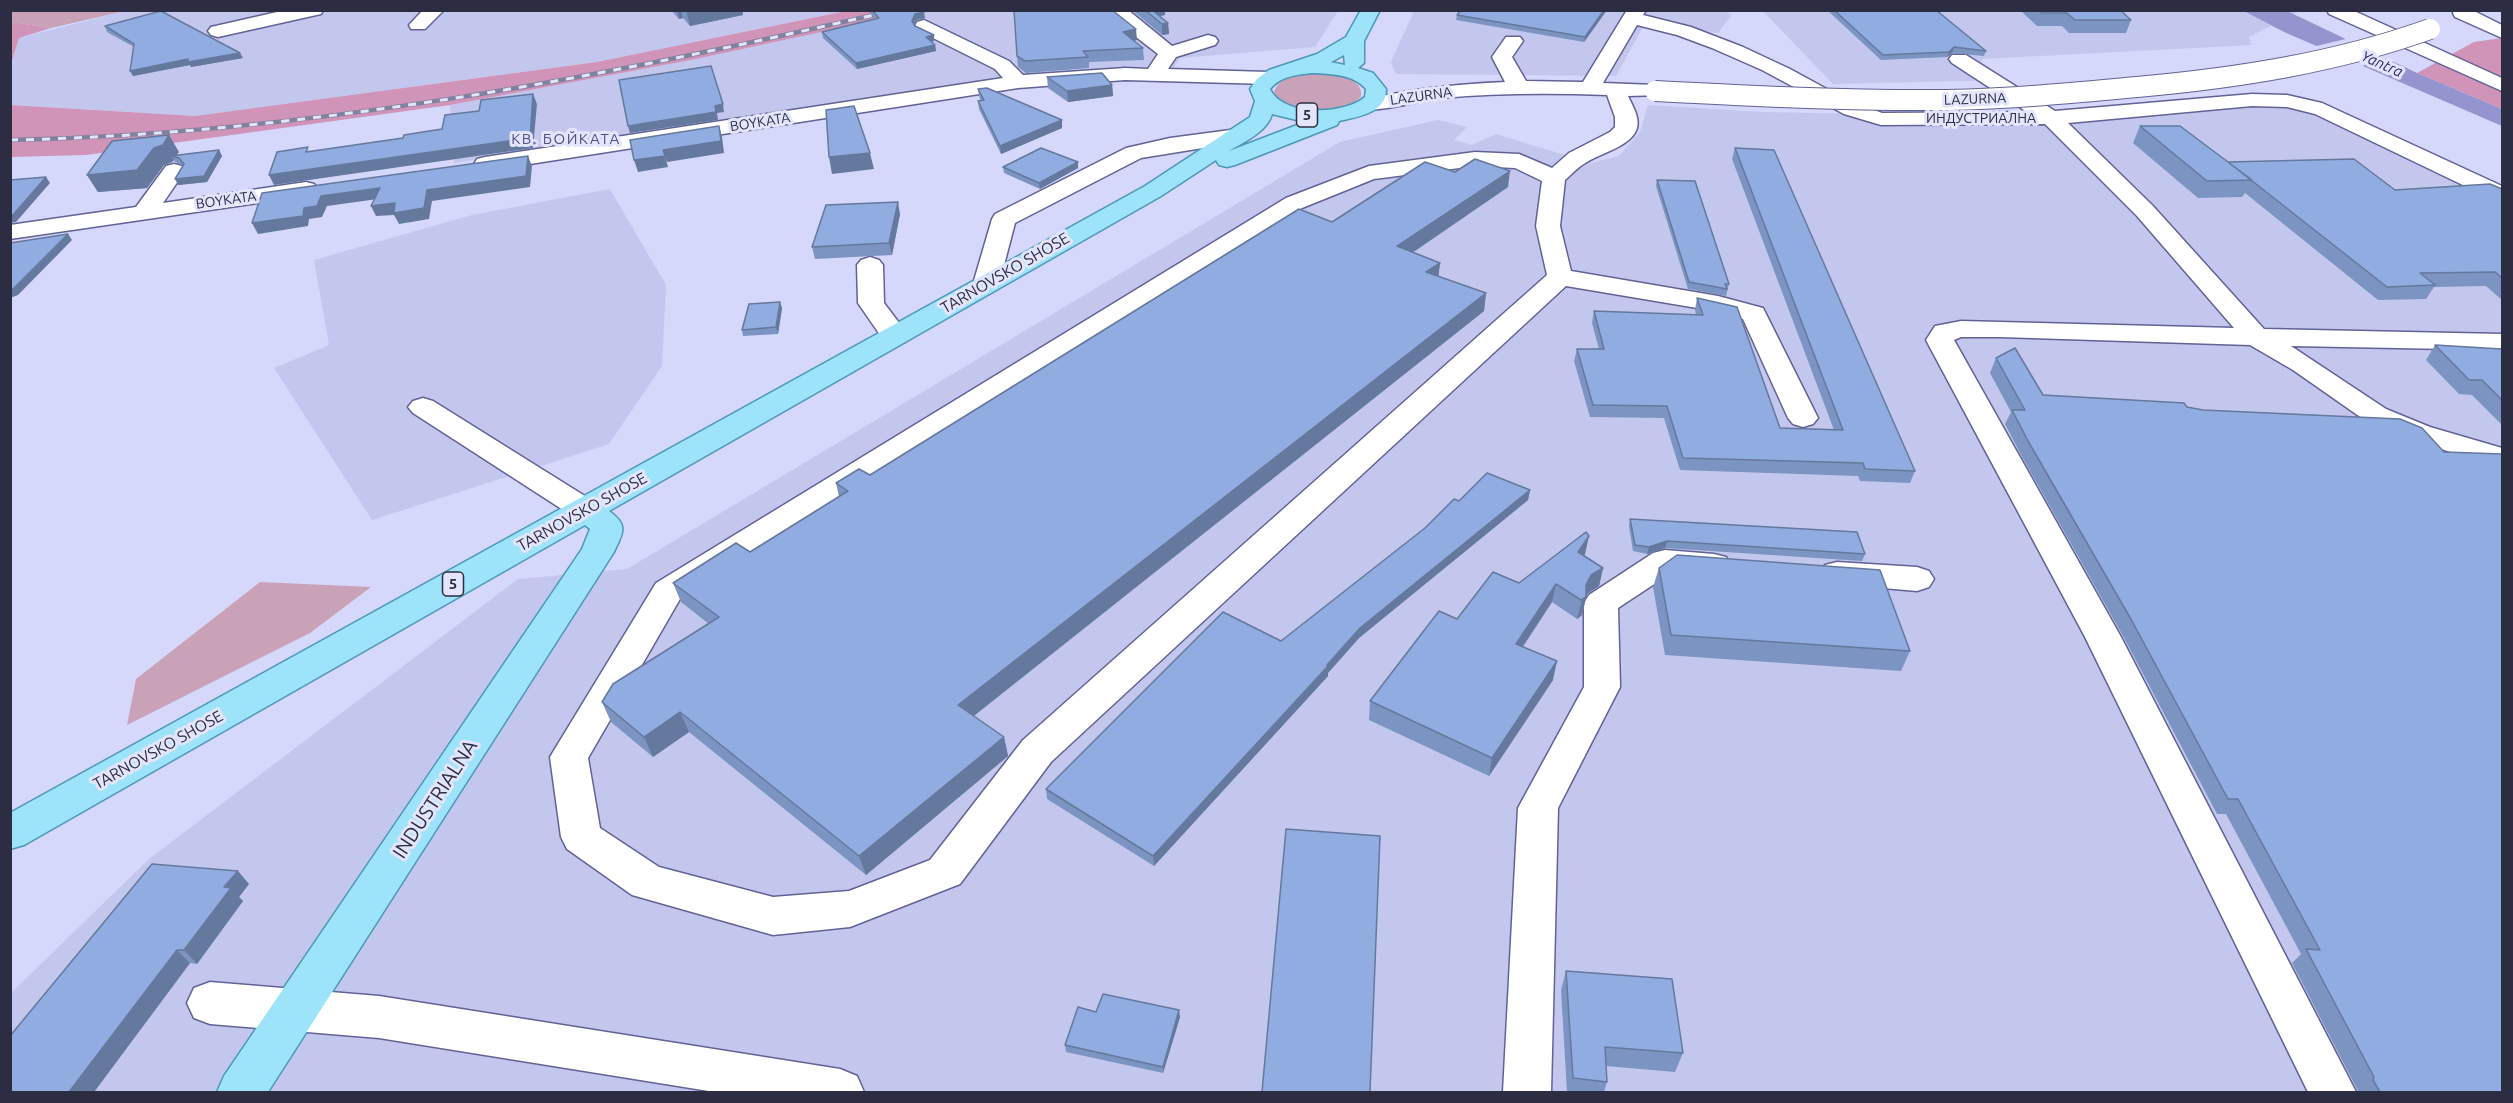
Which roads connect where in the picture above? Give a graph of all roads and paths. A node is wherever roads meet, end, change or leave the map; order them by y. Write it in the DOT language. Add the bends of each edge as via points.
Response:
graph roads {
  1 [pos="314,10"];
  2 [pos="435,10"];
  3 [pos="1119,10"];
  4 [pos="1371,10"];
  5 [pos="2336,10"];
  6 [pos="2463,12"];
  7 [pos="1634,14"];
  8 [pos="418,25"];
  9 [pos="924,26"];
  10 [pos="218,31"];
  11 [pos="2502,32"];
  12 [pos="1354,41"];
  13 [pos="1513,41"];
  14 [pos="1208,42"];
  15 [pos="1169,53"];
  16 [pos="1045,59"];
  17 [pos="1959,59"];
  18 [pos="1154,75"];
  19 [pos="1063,77"];
  20 [pos="1365,78"];
  21 [pos="1018,82"];
  22 [pos="2502,85"];
  23 [pos="1269,87"];
  24 [pos="1519,88"];
  25 [pos="1590,88"];
  26 [pos="1615,89"];
  27 [pos="1473,90"];
  28 [pos="1368,105"];
  29 [pos="1347,113"];
  30 [pos="2051,118"];
  31 [pos="1238,136"];
  32 [pos="465,166"];
  33 [pos="174,171"];
  34 [pos="1554,178"];
  35 [pos="322,187"];
  36 [pos="1153,191"];
  37 [pos="2502,195"];
  38 [pos="144,212"];
  39 [pos="10,231"];
  40 [pos="870,265"];
  41 [pos="1560,277"];
  42 [pos="986,284"];
  43 [pos="895,336"];
  44 [pos="2256,338"];
  45 [pos="2502,342"];
  46 [pos="423,407"];
  47 [pos="1803,418"];
  48 [pos="2498,456"];
  49 [pos="585,510"];
  50 [pos="1745,567"];
  51 [pos="1803,571"];
  52 [pos="1917,579"];
  53 [pos="10,833"];
  54 [pos="210,1003"];
  55 [pos="298,1008"];
  56 [pos="702,1081"];
  57 [pos="241,1092"];
  58 [pos="840,1092"];
  59 [pos="1527,1092"];
  60 [pos="2332,1092"];
  1 -- 10 [label="street"];
  2 -- 8 [label="street"];
  3 -- 15 [label="street" via="1121,16"];
  4 -- 12 [label="main road"];
  5 -- 22 [label="street"];
  6 -- 11 [label="street"];
  6 -- 26 [label="street, LAZURNA, bridge" via="2430,29 2374,49 2281,71 2100,91 1920,100"];
  7 -- 25 [label="street"];
  7 -- 30 [label="street, ИНДУСТРИАЛНА" via="1769,66 1859,114 1881,118"];
  9 -- 21 [label="street" via="1002,65"];
  12 -- 20 [label="main road" via="1353,59"];
  12 -- 23 [label="main road"];
  13 -- 24 [label="street" via="1502,57"];
  14 -- 15 [label="street"];
  15 -- 18 [label="street"];
  16 -- 19 [label="street"];
  17 -- 30 [label="street"];
  18 -- 19 [label="street, BOYKATA"];
  18 -- 23 [label="street, BOYKATA"];
  19 -- 21 [label="street, BOYKATA"];
  20 -- 23 [label="main road" via="1321,68"];
  20 -- 27 [label="street, LAZURNA"];
  20 -- 28 [label="main road" via="1377,93"];
  21 -- 32 [label="street, BOYKATA" via="760,114"];
  23 -- 29 [label="main road, 5" via="1292,113"];
  23 -- 31 [label="main road, TARNOVSKO SHOSE / 5" via="1260,119"];
  24 -- 25 [label="street, LAZURNA"];
  24 -- 27 [label="street, LAZURNA"];
  25 -- 26 [label="street, LAZURNA"];
  26 -- 34 [label="street" via="1626,128 1618,137 1576,158"];
  27 -- 28 [label="street, LAZURNA"];
  28 -- 29 [label="main road, 5"];
  29 -- 36 [label="main road, TARNOVSKO SHOSE / 5"];
  30 -- 37 [label="street" via="2252,100 2287,101 2345,118"];
  30 -- 44 [label="street, ИНДУСТРИАЛНА" via="2145,211"];
  31 -- 36 [label="main road, TARNOVSKO SHOSE / 5"];
  31 -- 42 [label="street" via="1134,153 1004,219"];
  33 -- 38 [label="street"];
  34 -- 41 [label="street" via="1548,226"];
  34 -- 41 [label="street" via="1519,161 1475,159 1369,173 1294,203 668,591 569,757 581,837 647,882 773,916 850,909 945,872 1037,750"];
  35 -- 38 [label="street, BOYKATA"];
  36 -- 42 [label="main road, TARNOVSKO SHOSE / 5"];
  38 -- 39 [label="street, BOYKATA"];
  40 -- 43 [label="street" via="871,303"];
  41 -- 47 [label="street" via="1718,304 1754,314"];
  42 -- 43 [label="main road, TARNOVSKO SHOSE / 5"];
  43 -- 49 [label="main road, TARNOVSKO SHOSE / 5"];
  44 -- 45 [label="street"];
  44 -- 48 [label="street" via="2303,364 2376,415 2419,433"];
  44 -- 60 [label="street" via="1961,329 1946,332 1940,340 2103,637"];
  46 -- 49 [label="street"];
  49 -- 53 [label="main road, TARNOVSKO SHOSE / 5"];
  49 -- 55 [label="main road, INDUSTRIALNA" via="607,525 597,552"];
  50 -- 59 [label="street" via="1665,561 1600,603 1602,687 1538,808"];
  51 -- 52 [label="street"];
  54 -- 55 [label="street"];
  55 -- 56 [label="street" via="378,1017"];
  55 -- 57 [label="main road, INDUSTRIALNA"];
  56 -- 58 [label="street"];
}
